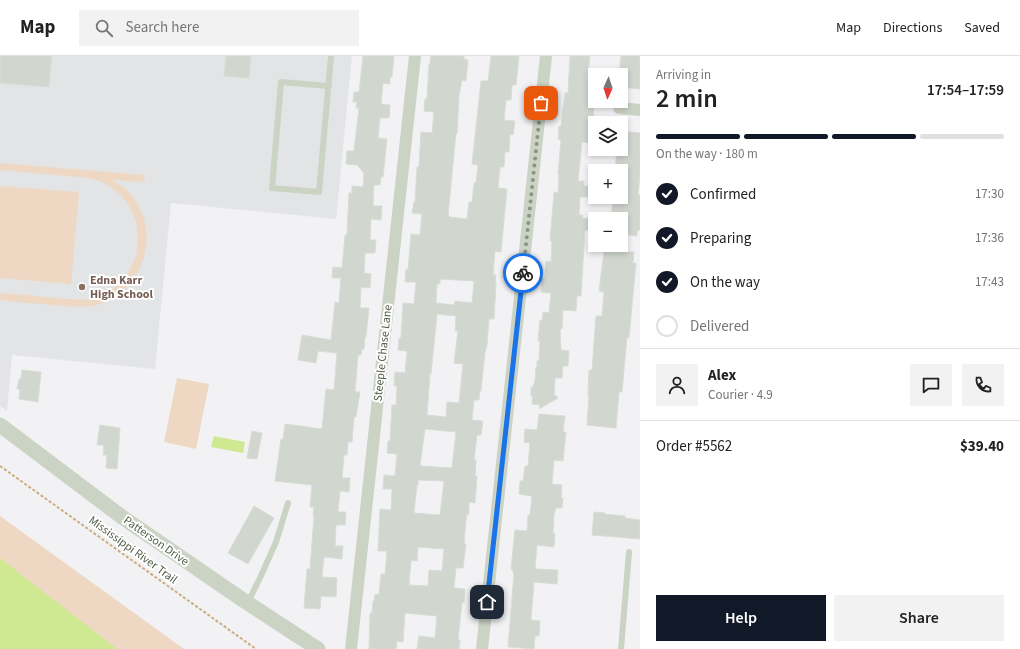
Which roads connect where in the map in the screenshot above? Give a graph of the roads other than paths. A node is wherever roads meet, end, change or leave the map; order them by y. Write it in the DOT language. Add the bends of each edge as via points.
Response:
graph roads {
  1 [pos="331,56"];
  2 [pos="415,56"];
  3 [pos="546,56"];
  4 [pos="329,86"];
  5 [pos="620,108"];
  6 [pos="640,110"];
  7 [pos="0,425"];
  8 [pos="288,503"];
  9 [pos="629,552"];
  10 [pos="247,603"];
  11 [pos="318,649"];
  12 [pos="351,649"];
  13 [pos="482,649"];
  14 [pos="621,649"];
  1 -- 4 [label="lane"];
  2 -- 12 [label="street, Steeple Chase Lane"];
  3 -- 13 [label="street"];
  4 -- 4 [label="lane" via="319,192 272,188 281,82"];
  5 -- 6 [label="street"];
  7 -- 10 [label="street, Patterson Drive" via="122,517"];
  8 -- 10 [label="lane" via="276,542"];
  9 -- 14 [label="lane"];
  10 -- 11 [label="street, Patterson Drive"];
}
